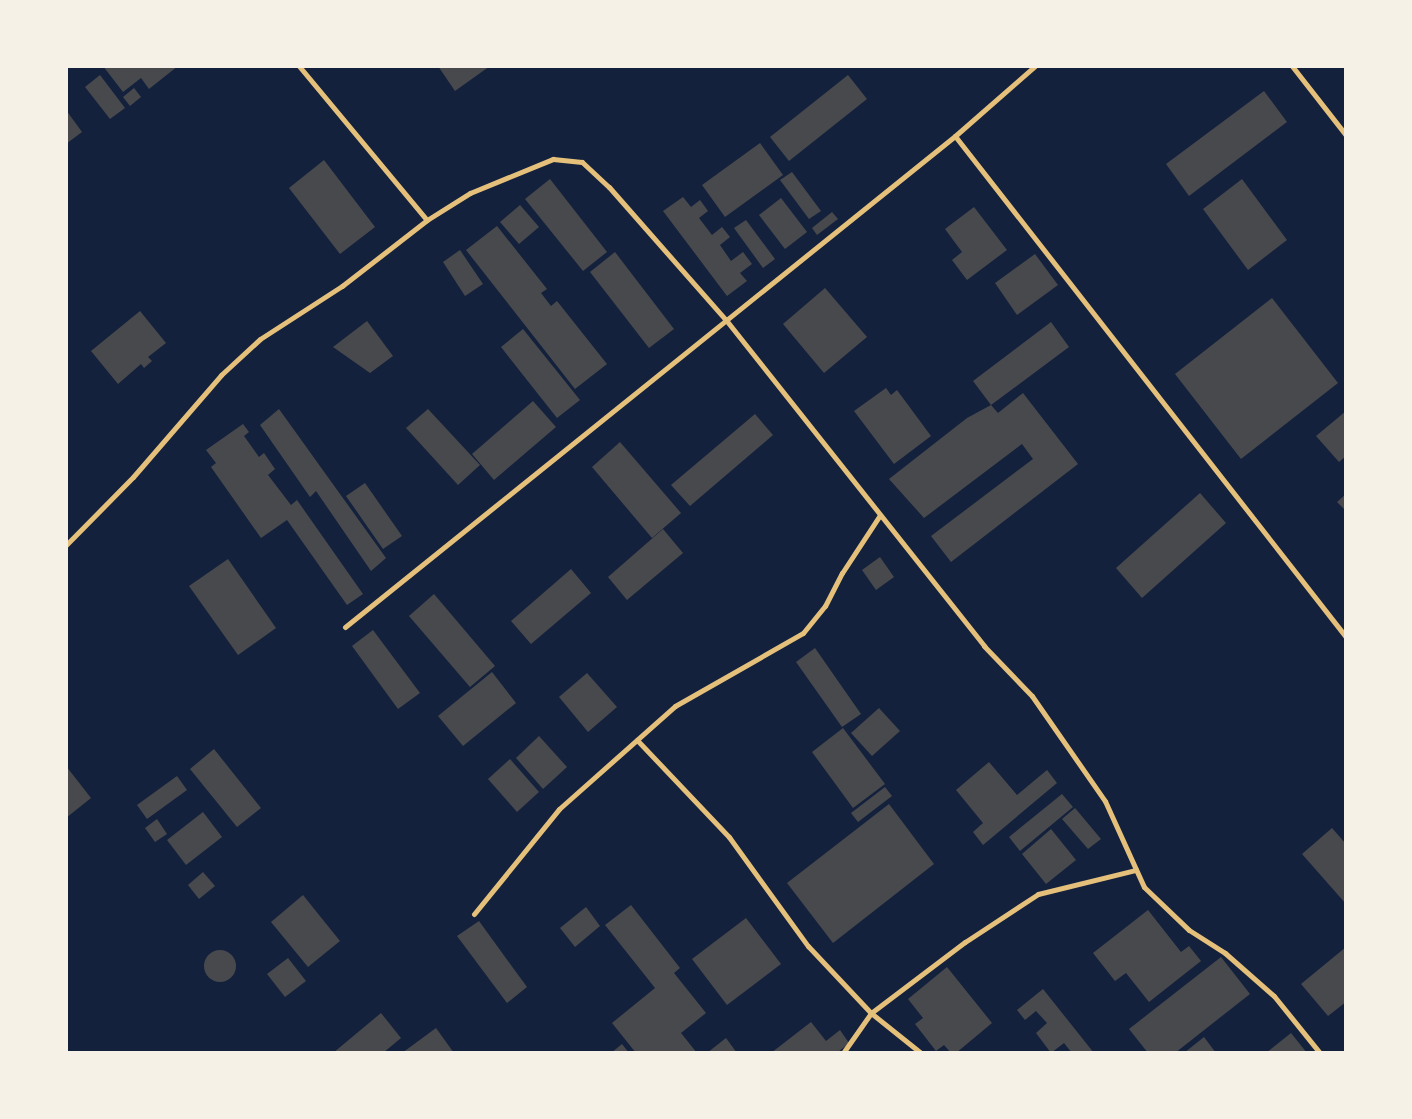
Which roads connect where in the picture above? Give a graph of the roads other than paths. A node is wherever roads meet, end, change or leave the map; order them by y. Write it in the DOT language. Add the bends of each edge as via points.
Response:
graph roads {
  1 [pos="299,66"];
  2 [pos="1035,66"];
  3 [pos="1292,66"];
  4 [pos="955,136"];
  5 [pos="1346,136"];
  6 [pos="426,220"];
  7 [pos="726,320"];
  8 [pos="880,515"];
  9 [pos="66,546"];
  10 [pos="345,628"];
  11 [pos="1346,637"];
  12 [pos="637,740"];
  13 [pos="1136,870"];
  14 [pos="474,914"];
  15 [pos="871,1013"];
  16 [pos="843,1053"];
  17 [pos="921,1053"];
  18 [pos="1320,1053"];
  1 -- 6 [label="street"];
  2 -- 4 [label="street"];
  3 -- 5 [label="street"];
  4 -- 7 [label="street"];
  4 -- 11 [label="street"];
  6 -- 7 [label="street" via="470,193 553,159 582,162"];
  6 -- 9 [label="street" via="342,286 260,339 221,375 133,476"];
  7 -- 8 [label="street"];
  7 -- 10 [label="street"];
  8 -- 12 [label="street" via="842,573 825,606 803,633 676,706"];
  8 -- 13 [label="street" via="984,646 1032,696 1105,801"];
  12 -- 14 [label="street" via="559,809"];
  12 -- 15 [label="street" via="729,837 808,946"];
  13 -- 15 [label="street" via="1038,894 965,942"];
  13 -- 18 [label="street" via="1144,886 1190,930 1225,953 1274,996"];
  15 -- 16 [label="street"];
  15 -- 17 [label="street"];
}
